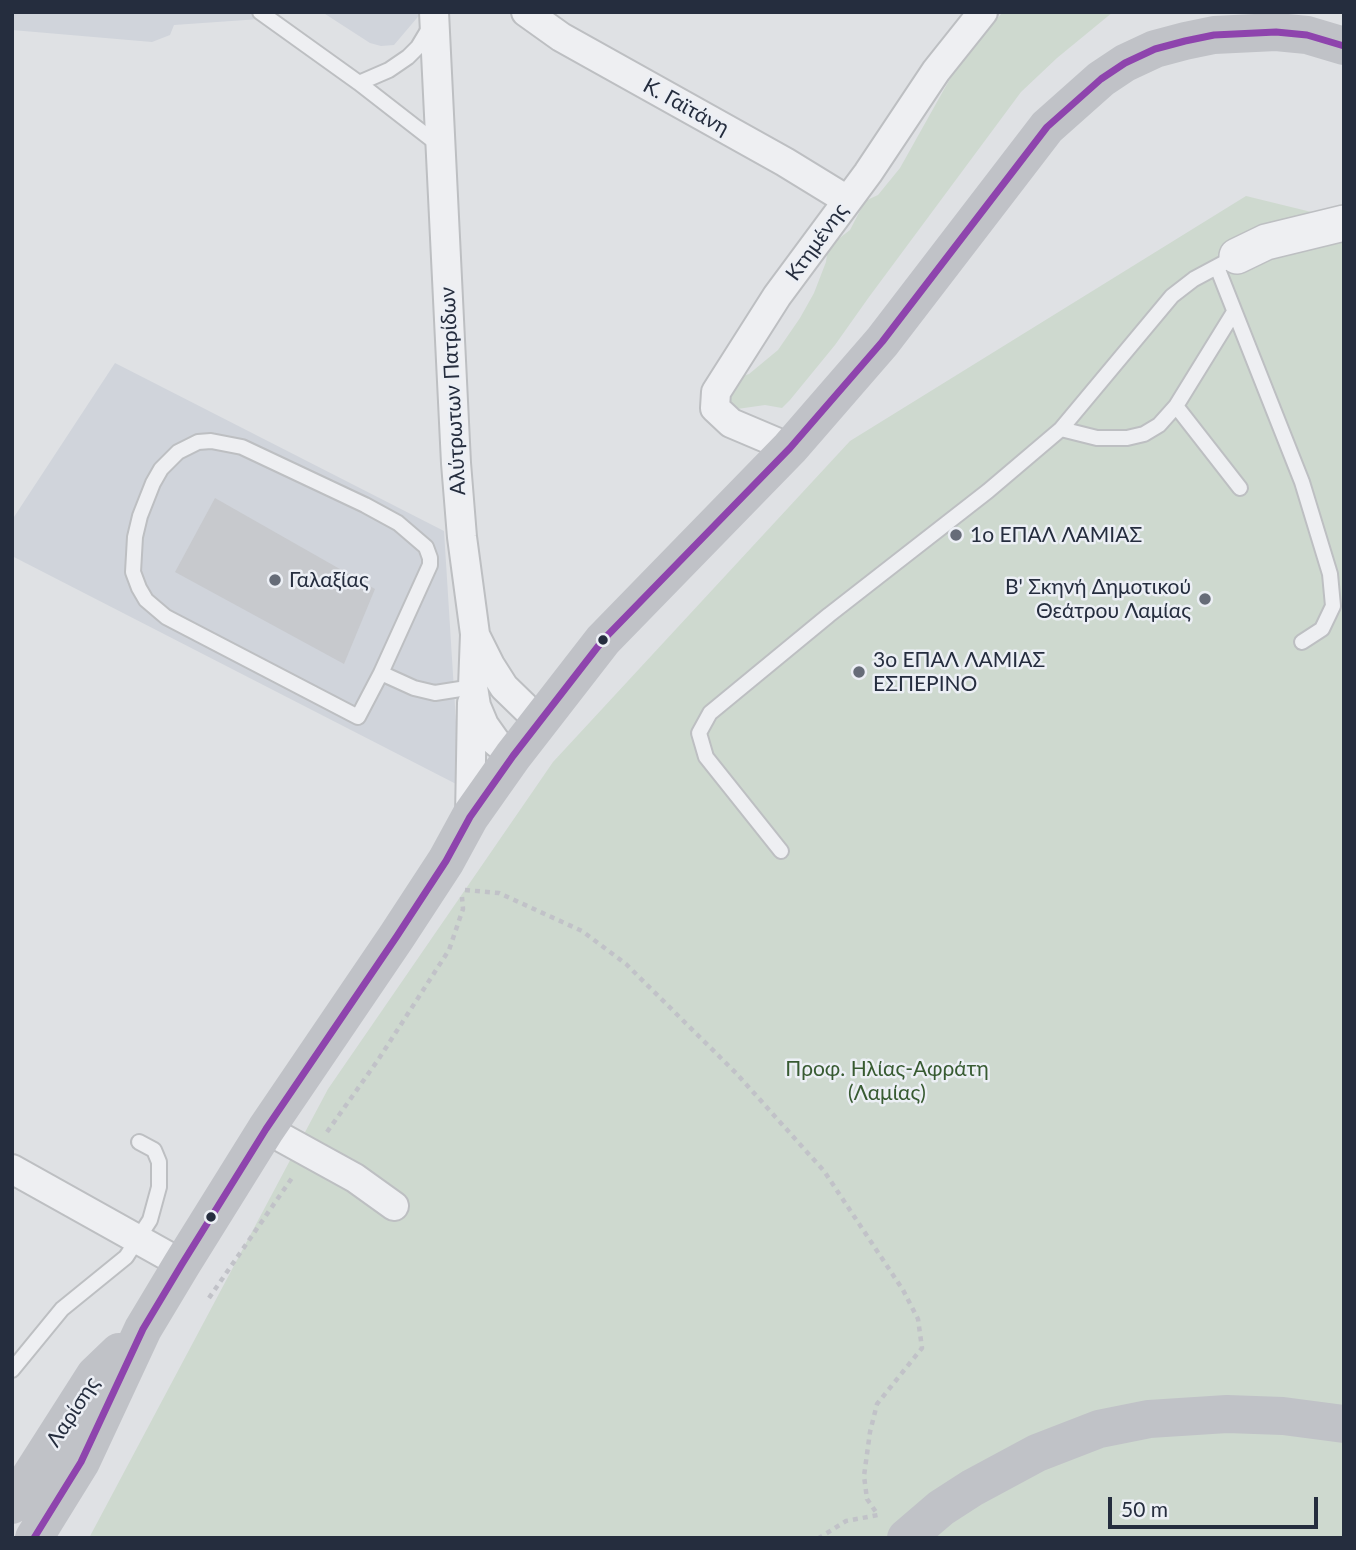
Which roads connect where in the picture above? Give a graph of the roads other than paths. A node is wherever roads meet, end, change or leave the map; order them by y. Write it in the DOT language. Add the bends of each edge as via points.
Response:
graph roads {
  1 [pos="260,12"];
  2 [pos="526,12"];
  3 [pos="983,12"];
  4 [pos="434,16"];
  5 [pos="1344,46"];
  6 [pos="359,83"];
  7 [pos="440,146"];
  8 [pos="847,200"];
  9 [pos="1344,223"];
  10 [pos="1227,261"];
  11 [pos="1234,312"];
  12 [pos="1176,406"];
  13 [pos="1061,429"];
  14 [pos="790,448"];
  15 [pos="1240,488"];
  16 [pos="475,634"];
  17 [pos="1301,642"];
  18 [pos="381,673"];
  19 [pos="473,687"];
  20 [pos="538,720"];
  21 [pos="513,756"];
  22 [pos="470,817"];
  23 [pos="781,851"];
  24 [pos="265,1129"];
  25 [pos="139,1142"];
  26 [pos="12,1168"];
  27 [pos="394,1206"];
  28 [pos="138,1239"];
  29 [pos="182,1264"];
  30 [pos="143,1329"];
  31 [pos="12,1370"];
  32 [pos="1344,1424"];
  33 [pos="12,1505"];
  34 [pos="34,1538"];
  35 [pos="906,1538"];
  1 -- 6 [label="lane"];
  2 -- 8 [label="street, Κ. Γαϊτάνη" via="561,37"];
  3 -- 8 [label="street, Κτημένης"];
  4 -- 6 [label="lane" via="408,57"];
  4 -- 7 [label="street, Αλύτρωτων Πατρίδων"];
  5 -- 14 [label="main road, Λαρίσης" via="1276,32 1214,35 1155,49 1101,79 1047,127 882,342"];
  6 -- 7 [label="lane"];
  7 -- 16 [label="street, Αλύτρωτων Πατρίδων" via="457,475"];
  8 -- 14 [label="street, Κτημένης" via="777,296 716,392 715,408 731,424"];
  9 -- 10 [label="street" via="1266,242"];
  10 -- 11 [label="lane"];
  10 -- 13 [label="lane" via="1172,296"];
  11 -- 12 [label="lane"];
  11 -- 17 [label="lane" via="1301,482 1330,574 1333,606 1322,629"];
  12 -- 13 [label="lane" via="1159,425 1127,438 1097,438"];
  12 -- 15 [label="lane"];
  13 -- 23 [label="lane" via="710,713 699,733 706,757"];
  14 -- 20 [label="main road, Λαρίσης" via="603,640"];
  16 -- 19 [label="street, Αλύτρωτων Πατρίδων"];
  16 -- 20 [label="street" via="504,687"];
  18 -- 18 [label="lane" via="358,717 166,617 146,600 133,572 135,537 153,483 171,458 198,442 242,447 385,515 420,539 430,565"];
  18 -- 19 [label="lane" via="435,693"];
  19 -- 21 [label="street, Αλύτρωτων Πατρίδων" via="484,725"];
  19 -- 22 [label="street"];
  20 -- 21 [label="main road, Λαρίσης"];
  21 -- 22 [label="main road, Λαρίσης"];
  22 -- 24 [label="main road, Λαρίσης" via="397,936"];
  24 -- 27 [label="street" via="355,1178"];
  24 -- 29 [label="main road, Λαρίσης"];
  25 -- 28 [label="lane" via="154,1150 159,1187 150,1220"];
  26 -- 28 [label="street"];
  28 -- 29 [label="street"];
  28 -- 31 [label="lane" via="126,1256 62,1309"];
  29 -- 30 [label="main road, Λαρίσης"];
  30 -- 33 [label="main road, Λαρίσης" via="95,1376"];
  30 -- 34 [label="main road, Λαρίσης" via="82,1462"];
  32 -- 35 [label="main road" via="1227,1414 1149,1419 1099,1429 1037,1453 972,1488"];
}
